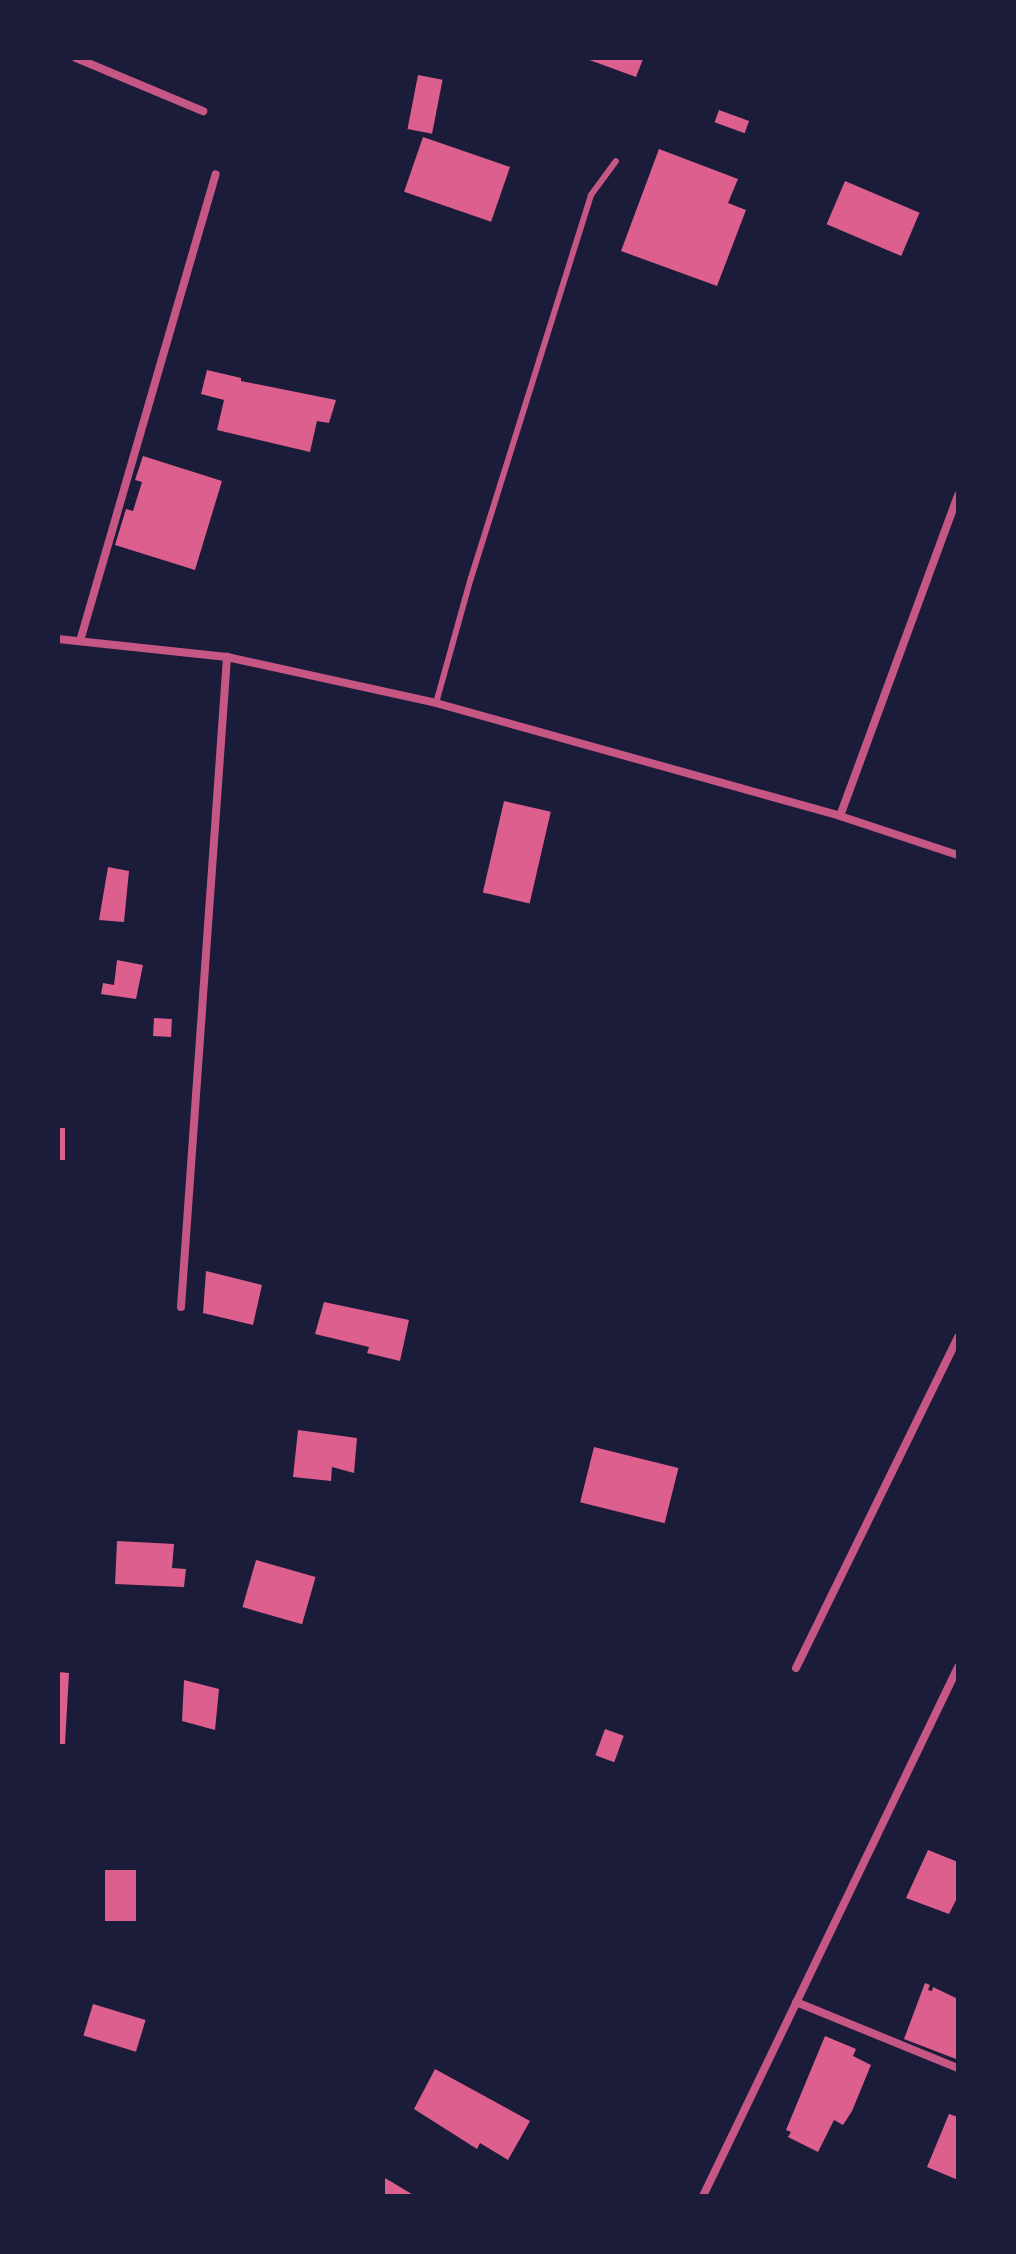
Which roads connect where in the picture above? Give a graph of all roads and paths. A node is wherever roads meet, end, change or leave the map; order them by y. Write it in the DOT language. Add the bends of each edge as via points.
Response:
graph roads {
  1 [pos="76,58"];
  2 [pos="203,111"];
  3 [pos="616,161"];
  4 [pos="216,174"];
  5 [pos="958,495"];
  6 [pos="58,639"];
  7 [pos="80,641"];
  8 [pos="227,657"];
  9 [pos="436,703"];
  10 [pos="840,816"];
  11 [pos="958,855"];
  12 [pos="181,1307"];
  13 [pos="958,1337"];
  14 [pos="958,1667"];
  15 [pos="796,1668"];
  16 [pos="796,2002"];
  17 [pos="958,2068"];
  18 [pos="703,2196"];
  1 -- 2 [label="street"];
  3 -- 9 [label="lane" via="591,195"];
  4 -- 7 [label="street"];
  5 -- 10 [label="street"];
  6 -- 7 [label="street"];
  7 -- 8 [label="street"];
  8 -- 9 [label="street"];
  8 -- 12 [label="street"];
  9 -- 10 [label="street"];
  10 -- 11 [label="street"];
  13 -- 15 [label="street"];
  14 -- 16 [label="street"];
  16 -- 17 [label="street"];
  16 -- 18 [label="street"];
}
